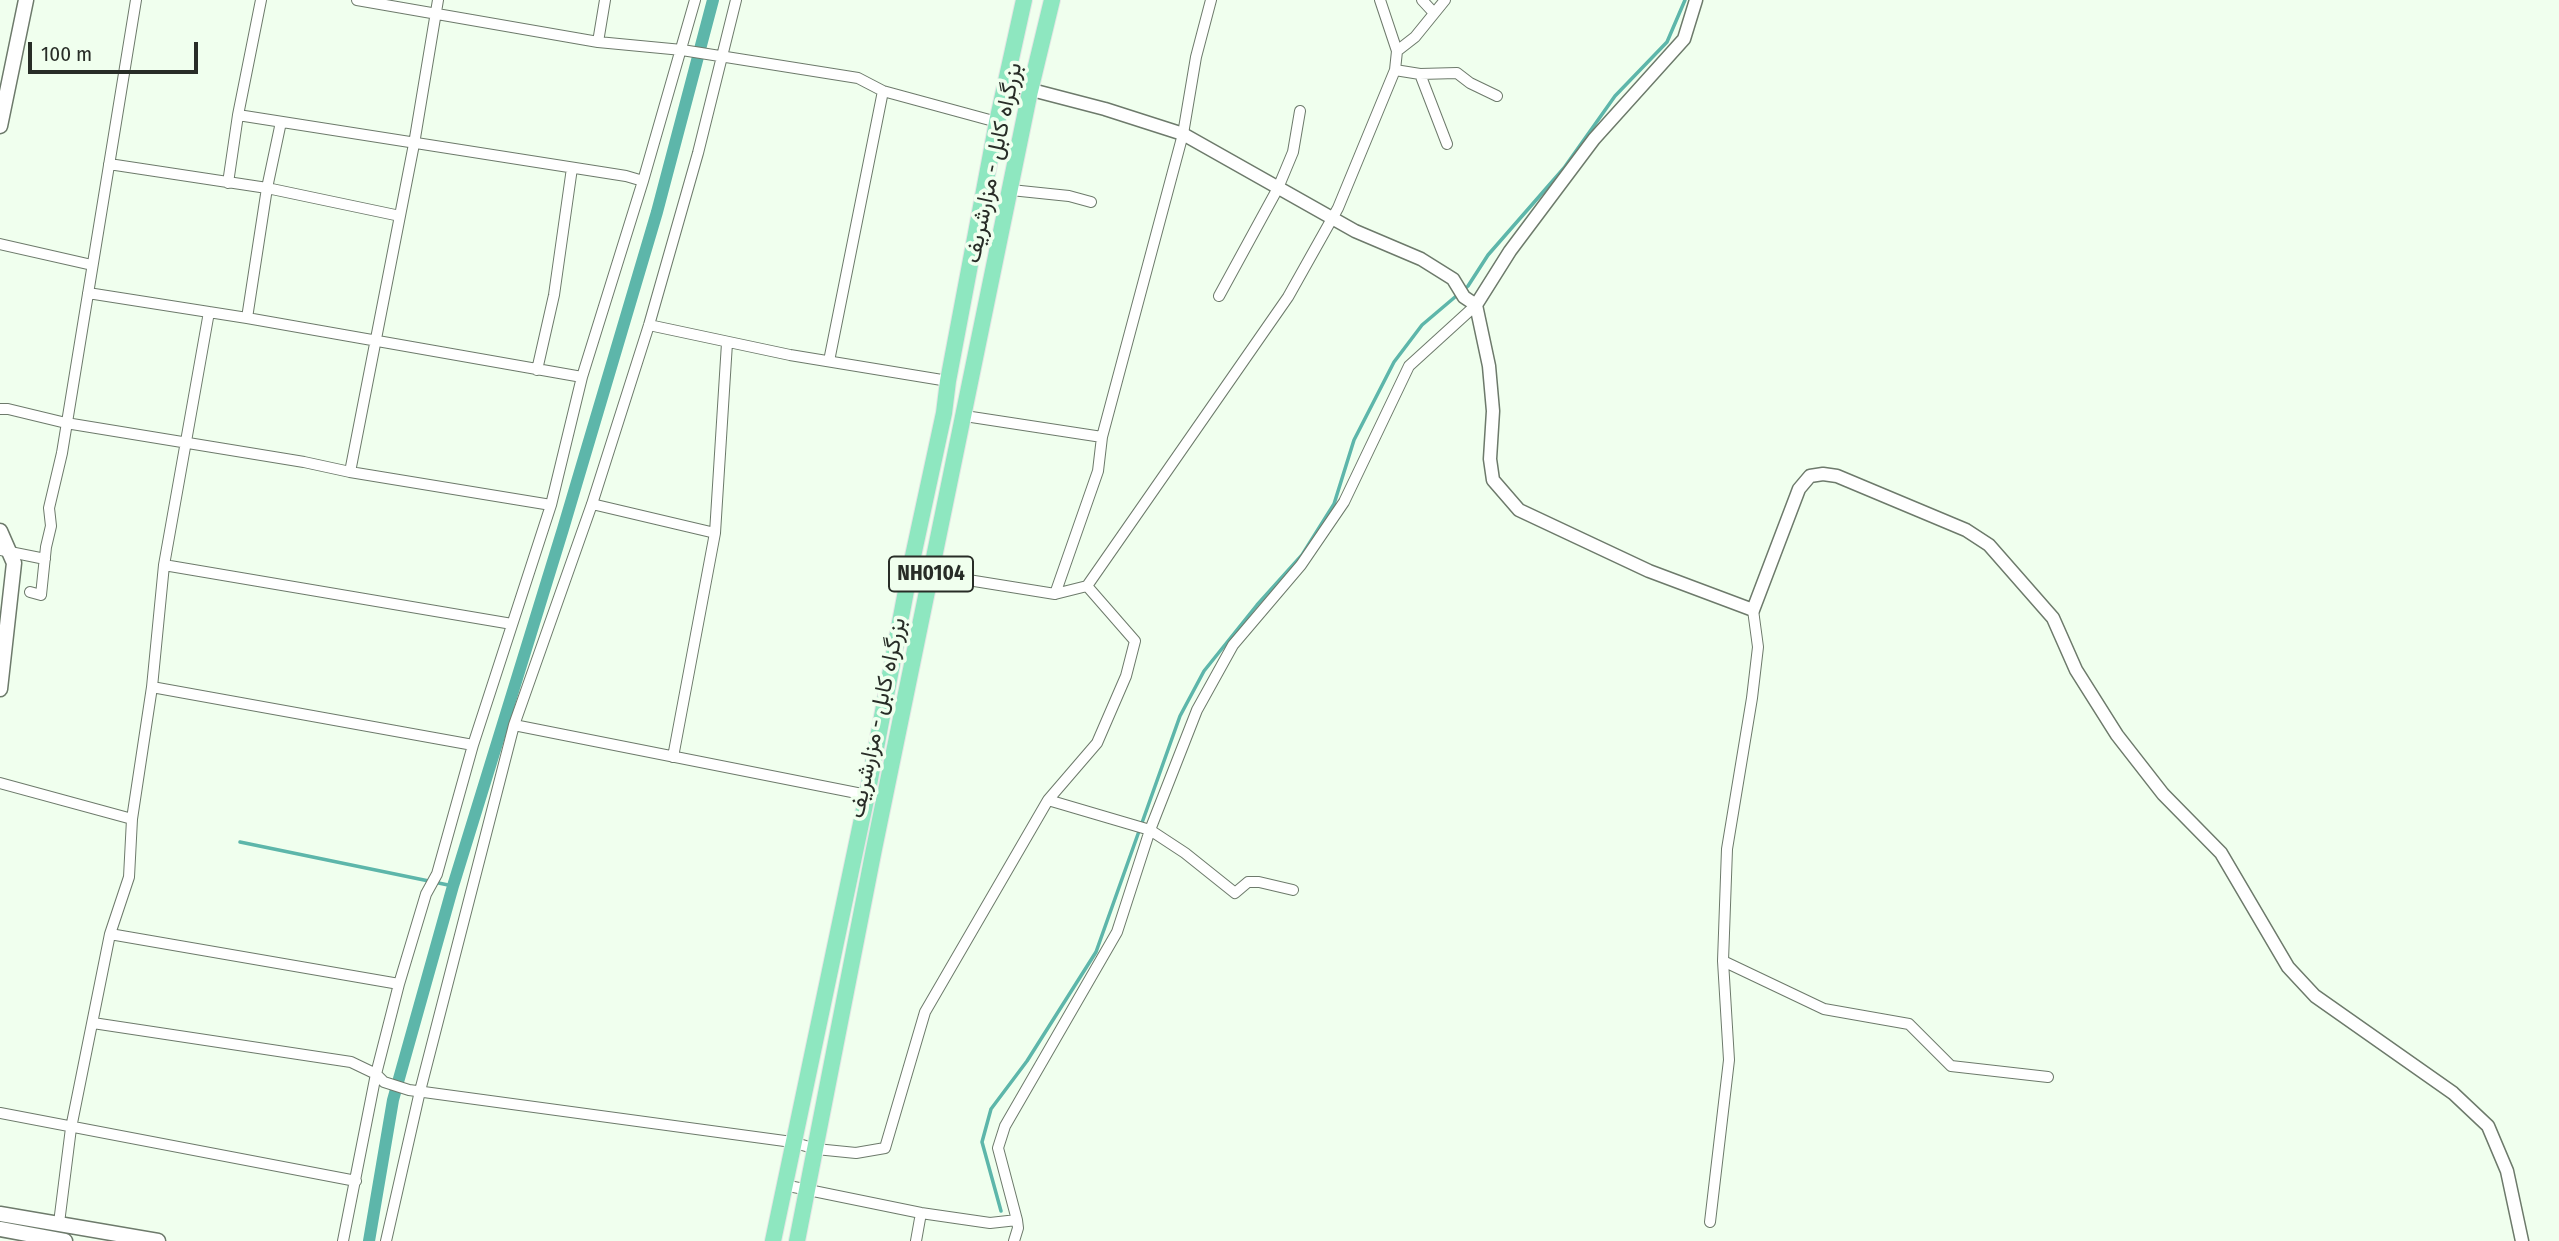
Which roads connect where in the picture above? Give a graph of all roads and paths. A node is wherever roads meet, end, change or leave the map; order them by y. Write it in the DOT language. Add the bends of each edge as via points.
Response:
graph roads {
  1 [pos="26,0"];
  2 [pos="136,0"];
  3 [pos="261,0"];
  4 [pos="357,0"];
  5 [pos="438,0"];
  6 [pos="606,0"];
  7 [pos="695,0"];
  8 [pos="736,0"];
  9 [pos="1024,0"];
  10 [pos="1052,0"];
  11 [pos="1211,0"];
  12 [pos="1380,0"];
  13 [pos="1422,0"];
  14 [pos="1445,0"];
  15 [pos="1696,0"];
  16 [pos="1434,13"];
  17 [pos="436,14"];
  18 [pos="598,42"];
  19 [pos="682,50"];
  20 [pos="1397,51"];
  21 [pos="720,56"];
  22 [pos="6,63"];
  23 [pos="1395,70"];
  24 [pos="1420,74"];
  25 [pos="1005,83"];
  26 [pos="883,91"];
  27 [pos="1030,91"];
  28 [pos="1497,96"];
  29 [pos="1300,111"];
  30 [pos="238,115"];
  31 [pos="281,122"];
  32 [pos="998,122"];
  33 [pos="0,127"];
  34 [pos="1183,134"];
  35 [pos="414,144"];
  36 [pos="1447,144"];
  37 [pos="109,164"];
  38 [pos="572,168"];
  39 [pos="643,181"];
  40 [pos="228,183"];
  41 [pos="267,188"];
  42 [pos="1278,188"];
  43 [pos="1011,190"];
  44 [pos="1091,202"];
  45 [pos="400,216"];
  46 [pos="1333,218"];
  47 [pos="0,244"];
  48 [pos="92,265"];
  49 [pos="88,293"];
  50 [pos="1219,296"];
  51 [pos="1476,305"];
  52 [pos="209,312"];
  53 [pos="247,317"];
  54 [pos="649,325"];
  55 [pos="376,340"];
  56 [pos="727,343"];
  57 [pos="828,361"];
  58 [pos="537,370"];
  59 [pos="582,377"];
  60 [pos="948,381"];
  61 [pos="0,409"];
  62 [pos="965,416"];
  63 [pos="66,423"];
  64 [pos="1102,438"];
  65 [pos="185,441"];
  66 [pos="350,472"];
  67 [pos="592,504"];
  68 [pos="551,505"];
  69 [pos="0,531"];
  70 [pos="715,533"];
  71 [pos="4,550"];
  72 [pos="45,559"];
  73 [pos="164,565"];
  74 [pos="931,574"];
  75 [pos="1087,586"];
  76 [pos="30,592"];
  77 [pos="1055,594"];
  78 [pos="1753,610"];
  79 [pos="512,624"];
  80 [pos="152,687"];
  81 [pos="0,689"];
  82 [pos="514,724"];
  83 [pos="473,745"];
  84 [pos="673,757"];
  85 [pos="0,783"];
  86 [pos="867,795"];
  87 [pos="1048,800"];
  88 [pos="132,819"];
  89 [pos="1144,829"];
  90 [pos="1293,890"];
  91 [pos="110,934"];
  92 [pos="1723,961"];
  93 [pos="399,984"];
  94 [pos="93,1023"];
  95 [pos="376,1074"];
  96 [pos="2048,1076"];
  97 [pos="420,1091"];
  98 [pos="0,1113"];
  99 [pos="71,1128"];
  100 [pos="792,1142"];
  101 [pos="816,1149"];
  102 [pos="356,1181"];
  103 [pos="784,1185"];
  104 [pos="806,1190"];
  105 [pos="921,1213"];
  106 [pos="0,1214"];
  107 [pos="1017,1220"];
  108 [pos="59,1223"];
  109 [pos="1710,1223"];
  110 [pos="0,1229"];
  111 [pos="65,1241"];
  112 [pos="158,1241"];
  113 [pos="343,1241"];
  114 [pos="386,1241"];
  115 [pos="773,1241"];
  116 [pos="797,1241"];
  117 [pos="916,1241"];
  118 [pos="1014,1241"];
  119 [pos="2522,1241"];
  1 -- 22 [label="main road"];
  2 -- 37 [label="street"];
  3 -- 30 [label="street"];
  4 -- 17 [label="street"];
  5 -- 17 [label="street"];
  6 -- 18 [label="street"];
  7 -- 19 [label="street"];
  8 -- 21 [label="street"];
  9 -- 25 [label="highway, بزرگراه کابل - مزارشریف / NH0104"];
  10 -- 27 [label="highway, بزرگراه کابل - مزارشریف / NH0104"];
  11 -- 34 [label="street"];
  12 -- 20 [label="street"];
  13 -- 16 [label="street"];
  14 -- 16 [label="street"];
  15 -- 51 [label="street" via="1684,39 1594,139 1510,251"];
  16 -- 20 [label="street"];
  17 -- 18 [label="street"];
  17 -- 35 [label="street"];
  18 -- 19 [label="street"];
  19 -- 21 [label="street"];
  19 -- 39 [label="street"];
  20 -- 23 [label="street"];
  21 -- 26 [label="street" via="858,78"];
  21 -- 54 [label="street"];
  22 -- 33 [label="main road"];
  23 -- 24 [label="street"];
  23 -- 46 [label="street"];
  24 -- 28 [label="street" via="1457,73"];
  24 -- 36 [label="street"];
  25 -- 27 [label="street"];
  25 -- 32 [label="highway, بزرگراه کابل - مزارشریف / NH0104"];
  26 -- 32 [label="street"];
  26 -- 57 [label="street"];
  27 -- 34 [label="street"];
  27 -- 43 [label="highway, بزرگراه کابل - مزارشریف / NH0104"];
  29 -- 42 [label="street" via="1293,152"];
  30 -- 31 [label="street"];
  30 -- 40 [label="street"];
  31 -- 35 [label="street"];
  31 -- 41 [label="street"];
  32 -- 60 [label="highway, بزرگراه کابل - مزارشریف / NH0104"];
  34 -- 42 [label="street"];
  34 -- 64 [label="street"];
  35 -- 38 [label="street"];
  35 -- 45 [label="street"];
  37 -- 40 [label="street"];
  37 -- 48 [label="street"];
  38 -- 39 [label="street"];
  38 -- 58 [label="street" via="554,295"];
  39 -- 59 [label="street"];
  40 -- 41 [label="street"];
  41 -- 45 [label="street"];
  41 -- 53 [label="street"];
  42 -- 46 [label="street"];
  42 -- 50 [label="street"];
  43 -- 44 [label="street"];
  43 -- 62 [label="highway, بزرگراه کابل - مزارشریف / NH0104"];
  45 -- 55 [label="street"];
  46 -- 51 [label="street" via="1421,259 1453,279 1464,297"];
  46 -- 75 [label="street" via="1289,296"];
  47 -- 48 [label="street"];
  48 -- 49 [label="street"];
  49 -- 52 [label="street"];
  49 -- 63 [label="street"];
  51 -- 78 [label="street" via="1491,389 1493,480 1504,495 1519,510 1637,565"];
  51 -- 89 [label="street" via="1409,366 1343,502 1301,565 1233,645 1201,701"];
  52 -- 53 [label="street"];
  52 -- 65 [label="street"];
  53 -- 55 [label="street"];
  54 -- 56 [label="street"];
  54 -- 67 [label="street"];
  55 -- 58 [label="street"];
  55 -- 66 [label="street"];
  56 -- 57 [label="street"];
  56 -- 70 [label="street"];
  57 -- 60 [label="street"];
  58 -- 59 [label="street"];
  59 -- 68 [label="street"];
  60 -- 86 [label="highway, بزرگراه کابل - مزارشریف / NH0104"];
  61 -- 63 [label="street"];
  62 -- 64 [label="street"];
  62 -- 74 [label="highway, بزرگراه کابل - مزارشریف / NH0104"];
  63 -- 65 [label="street"];
  63 -- 72 [label="street" via="49,508"];
  64 -- 77 [label="street" via="1098,471"];
  65 -- 66 [label="street"];
  65 -- 73 [label="street"];
  66 -- 68 [label="street"];
  67 -- 70 [label="street"];
  67 -- 82 [label="street"];
  68 -- 79 [label="street"];
  69 -- 71 [label="main road"];
  70 -- 84 [label="street"];
  71 -- 72 [label="street"];
  71 -- 81 [label="main road" via="14,563 14,576"];
  72 -- 76 [label="street" via="41,595"];
  73 -- 79 [label="street"];
  73 -- 80 [label="street"];
  74 -- 77 [label="street"];
  74 -- 101 [label="highway, بزرگراه کابل - مزارشریف / NH0104"];
  75 -- 77 [label="street"];
  75 -- 87 [label="street" via="1135,641 1126,676 1097,743"];
  78 -- 92 [label="street" via="1758,647 1727,849"];
  78 -- 119 [label="street" via="1799,489 1810,476 1838,475 1966,530 1989,545 2053,618 2076,670 2117,735 2163,794 2221,853 2288,967 2315,996 2453,1093 2488,1126 2507,1171"];
  79 -- 83 [label="street"];
  80 -- 83 [label="street"];
  80 -- 88 [label="street"];
  82 -- 84 [label="street"];
  82 -- 97 [label="street"];
  83 -- 93 [label="street" via="437,874 426,894"];
  84 -- 86 [label="street"];
  85 -- 88 [label="street"];
  86 -- 100 [label="highway, بزرگراه کابل - مزارشریف / NH0104"];
  87 -- 89 [label="street"];
  87 -- 101 [label="street" via="925,1012 885,1148 856,1153"];
  88 -- 91 [label="street" via="130,877"];
  89 -- 90 [label="street" via="1185,853 1235,893 1248,882"];
  89 -- 107 [label="street" via="1117,932 1005,1126 998,1148"];
  91 -- 93 [label="street"];
  91 -- 94 [label="street"];
  92 -- 96 [label="street" via="1824,1009 1909,1024 1951,1066"];
  92 -- 109 [label="street" via="1729,1060"];
  93 -- 95 [label="street"];
  94 -- 95 [label="street" via="351,1062"];
  94 -- 99 [label="street"];
  95 -- 97 [label="street" via="384,1082"];
  95 -- 102 [label="street"];
  97 -- 100 [label="street"];
  97 -- 114 [label="street"];
  98 -- 99 [label="street"];
  99 -- 102 [label="street"];
  99 -- 108 [label="street"];
  100 -- 101 [label="street"];
  100 -- 103 [label="highway, بزرگراه کابل - مزارشریف / NH0104"];
  101 -- 104 [label="highway, بزرگراه کابل - مزارشریف / NH0104"];
  102 -- 113 [label="street"];
  103 -- 104 [label="street"];
  103 -- 115 [label="highway, بزرگراه کابل - مزارشریف / NH0104"];
  104 -- 105 [label="street"];
  104 -- 116 [label="highway, بزرگراه کابل - مزارشریف / NH0104"];
  105 -- 107 [label="street" via="990,1223"];
  105 -- 117 [label="street"];
  106 -- 108 [label="main road"];
  107 -- 118 [label="street"];
  108 -- 112 [label="main road"];
  110 -- 111 [label="main road"];
}
